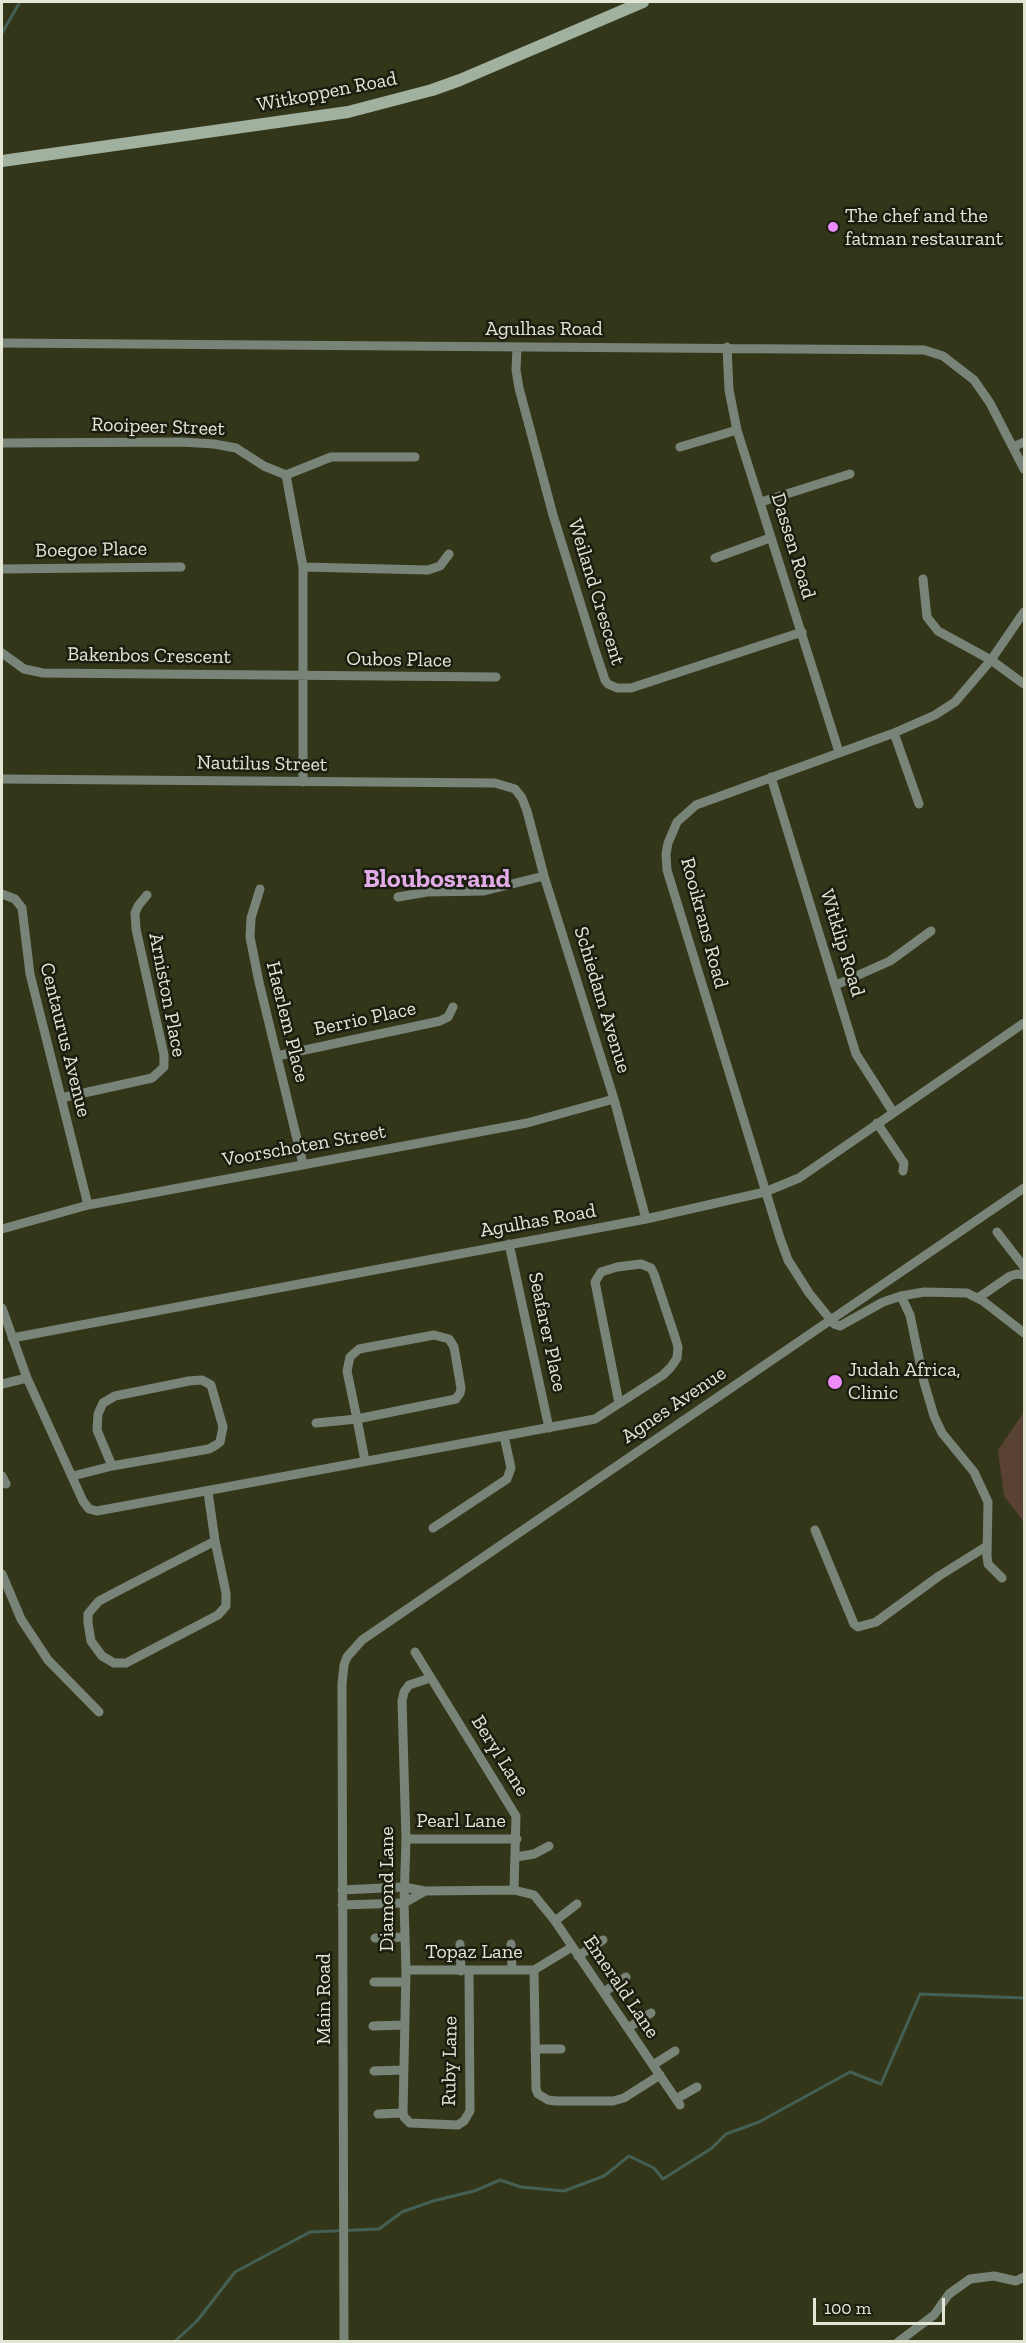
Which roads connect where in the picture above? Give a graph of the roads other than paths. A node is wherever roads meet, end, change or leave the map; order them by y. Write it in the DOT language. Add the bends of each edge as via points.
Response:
graph roads {
  1 [pos="643,2"];
  2 [pos="2,161"];
  3 [pos="2,343"];
  4 [pos="517,347"];
  5 [pos="727,347"];
  6 [pos="737,430"];
  7 [pos="1024,442"];
  8 [pos="2,443"];
  9 [pos="680,447"];
  10 [pos="1013,447"];
  11 [pos="415,457"];
  12 [pos="1024,469"];
  13 [pos="850,474"];
  14 [pos="286,475"];
  15 [pos="761,502"];
  16 [pos="770,538"];
  17 [pos="449,554"];
  18 [pos="715,558"];
  19 [pos="182,567"];
  20 [pos="303,567"];
  21 [pos="2,569"];
  22 [pos="923,579"];
  23 [pos="1024,612"];
  24 [pos="802,632"];
  25 [pos="2,653"];
  26 [pos="991,660"];
  27 [pos="302,676"];
  28 [pos="495,677"];
  29 [pos="1024,684"];
  30 [pos="894,733"];
  31 [pos="840,752"];
  32 [pos="771,777"];
  33 [pos="2,779"];
  34 [pos="303,782"];
  35 [pos="519,794"];
  36 [pos="919,804"];
  37 [pos="544,876"];
  38 [pos="260,889"];
  39 [pos="2,894"];
  40 [pos="147,896"];
  41 [pos="399,897"];
  42 [pos="931,931"];
  43 [pos="836,985"];
  44 [pos="453,1007"];
  45 [pos="1024,1023"];
  46 [pos="277,1056"];
  47 [pos="61,1098"];
  48 [pos="614,1099"];
  49 [pos="893,1112"];
  50 [pos="877,1124"];
  51 [pos="303,1164"];
  52 [pos="903,1171"];
  53 [pos="1024,1188"];
  54 [pos="765,1192"];
  55 [pos="88,1205"];
  56 [pos="646,1219"];
  57 [pos="2,1229"];
  58 [pos="998,1232"];
  59 [pos="509,1244"];
  60 [pos="1024,1250"];
  61 [pos="1016,1256"];
  62 [pos="1024,1268"];
  63 [pos="1024,1275"];
  64 [pos="901,1296"];
  65 [pos="978,1298"];
  66 [pos="2,1308"];
  67 [pos="831,1320"];
  68 [pos="1024,1333"];
  69 [pos="12,1338"];
  70 [pos="27,1378"];
  71 [pos="2,1384"];
  72 [pos="619,1403"];
  73 [pos="357,1419"];
  74 [pos="316,1423"];
  75 [pos="549,1428"];
  76 [pos="504,1436"];
  77 [pos="365,1461"];
  78 [pos="112,1466"];
  79 [pos="73,1476"];
  80 [pos="208,1492"];
  81 [pos="433,1528"];
  82 [pos="815,1530"];
  83 [pos="215,1541"];
  84 [pos="987,1546"];
  85 [pos="2,1574"];
  86 [pos="1002,1578"];
  87 [pos="415,1652"];
  88 [pos="347,1657"];
  89 [pos="430,1678"];
  90 [pos="99,1712"];
  91 [pos="406,1839"];
  92 [pos="517,1839"];
  93 [pos="549,1846"];
  94 [pos="516,1857"];
  95 [pos="404,1887"];
  96 [pos="342,1890"];
  97 [pos="514,1890"];
  98 [pos="424,1891"];
  99 [pos="404,1903"];
  100 [pos="577,1904"];
  101 [pos="342,1905"];
  102 [pos="555,1921"];
  103 [pos="405,1937"];
  104 [pos="375,1938"];
  105 [pos="603,1940"];
  106 [pos="460,1944"];
  107 [pos="511,1944"];
  108 [pos="572,1947"];
  109 [pos="578,1956"];
  110 [pos="406,1970"];
  111 [pos="512,1970"];
  112 [pos="534,1970"];
  113 [pos="465,1971"];
  114 [pos="626,1977"];
  115 [pos="374,1982"];
  116 [pos="405,1982"];
  117 [pos="604,1992"];
  118 [pos="651,2013"];
  119 [pos="404,2025"];
  120 [pos="373,2026"];
  121 [pos="628,2028"];
  122 [pos="535,2049"];
  123 [pos="561,2049"];
  124 [pos="675,2051"];
  125 [pos="653,2065"];
  126 [pos="404,2070"];
  127 [pos="374,2071"];
  128 [pos="660,2075"];
  129 [pos="697,2087"];
  130 [pos="378,2114"];
  131 [pos="403,2115"];
  132 [pos="1024,2277"];
  133 [pos="344,2342"];
  134 [pos="898,2342"];
  1 -- 2 [label="main road, Witkoppen Road" via="460,80 348,112"];
  3 -- 4 [label="street, Agulhas Road"];
  4 -- 5 [label="street, Agulhas Road"];
  4 -- 24 [label="street, Weiland Crescent" via="519,388 554,515 608,684 631,688"];
  5 -- 6 [label="street, Dassen Road" via="729,390"];
  5 -- 10 [label="street, Agulhas Road" via="911,349 938,353 974,380"];
  6 -- 9 [label="street"];
  6 -- 15 [label="street, Dassen Road"];
  7 -- 10 [label="street"];
  8 -- 14 [label="street, Rooipeer Street" via="214,444 236,448"];
  10 -- 12 [label="street, Agulhas Road"];
  11 -- 14 [label="street" via="331,457"];
  13 -- 15 [label="street"];
  14 -- 20 [label="street"];
  15 -- 16 [label="street, Dassen Road"];
  16 -- 18 [label="street"];
  16 -- 24 [label="street, Dassen Road"];
  17 -- 20 [label="street" via="440,566 428,570"];
  19 -- 21 [label="street, Boegoe Place"];
  20 -- 27 [label="street"];
  22 -- 26 [label="street" via="927,616 932,624"];
  23 -- 26 [label="street, Rooikrans Road"];
  24 -- 31 [label="street, Dassen Road"];
  25 -- 27 [label="street, Bakenbos Crescent" via="24,669 43,673"];
  26 -- 29 [label="street"];
  26 -- 30 [label="street, Rooikrans Road" via="955,702"];
  27 -- 28 [label="street, Oubos Place"];
  27 -- 34 [label="street"];
  30 -- 31 [label="street, Rooikrans Road"];
  30 -- 36 [label="street"];
  31 -- 32 [label="street, Rooikrans Road"];
  32 -- 43 [label="street, Witklip Road"];
  32 -- 54 [label="street, Rooikrans Road" via="692,807 677,822 666,854 667,870"];
  33 -- 34 [label="street, Nautilus Street"];
  34 -- 35 [label="street, Nautilus Street" via="495,783 510,786"];
  35 -- 37 [label="street, Schiedam Avenue"];
  37 -- 41 [label="street" via="484,891 427,892"];
  37 -- 48 [label="street, Schiedam Avenue"];
  38 -- 46 [label="street, Haerlem Place" via="249,928"];
  39 -- 47 [label="street, Centaurus Avenue" via="15,899 22,908 30,974"];
  40 -- 47 [label="street, Arniston Place" via="135,913 136,928 164,1067 152,1078"];
  42 -- 43 [label="street" via="890,962"];
  43 -- 49 [label="street, Witklip Road" via="856,1054"];
  44 -- 46 [label="street, Berrio Place" via="444,1020"];
  45 -- 49 [label="street, Agulhas Road"];
  46 -- 51 [label="street, Haerlem Place"];
  47 -- 55 [label="street, Centaurus Avenue"];
  48 -- 51 [label="street, Voorschoten Street" via="527,1124"];
  48 -- 56 [label="street, Schiedam Avenue"];
  49 -- 50 [label="street, Agulhas Road"];
  50 -- 52 [label="street" via="904,1163"];
  50 -- 54 [label="street, Agulhas Road" via="799,1178"];
  51 -- 55 [label="street, Voorschoten Street"];
  53 -- 67 [label="street, Agnes Avenue"];
  54 -- 56 [label="street, Agulhas Road"];
  54 -- 67 [label="street, Rooikrans Road" via="788,1260"];
  55 -- 57 [label="street, Voorschoten Street"];
  56 -- 59 [label="street, Agulhas Road"];
  58 -- 61 [label="street"];
  59 -- 69 [label="street, Agulhas Road"];
  59 -- 75 [label="street, Seafarer Place"];
  60 -- 61 [label="street"];
  61 -- 62 [label="street"];
  63 -- 65 [label="street" via="1010,1276"];
  64 -- 65 [label="street" via="943,1292 967,1293"];
  64 -- 67 [label="street" via="843,1325 837,1326"];
  64 -- 84 [label="street" via="910,1315 934,1416 942,1433 974,1472 988,1502"];
  65 -- 68 [label="street"];
  66 -- 69 [label="street"];
  67 -- 88 [label="street, Agnes Avenue" via="362,1640"];
  69 -- 70 [label="street"];
  70 -- 71 [label="street"];
  70 -- 79 [label="street"];
  72 -- 72 [label="street" via="595,1282 601,1272 641,1264 654,1274 678,1347 677,1358 663,1375"];
  72 -- 75 [label="street" via="595,1419"];
  73 -- 73 [label="street" via="347,1371 353,1352 434,1335 452,1343 461,1388 456,1399"];
  73 -- 74 [label="street"];
  73 -- 77 [label="street"];
  75 -- 76 [label="street"];
  76 -- 77 [label="street"];
  76 -- 81 [label="street" via="511,1468 507,1479"];
  77 -- 80 [label="street"];
  78 -- 78 [label="street" via="97,1430 103,1403 115,1396 189,1381 202,1380 211,1385 223,1427 216,1446"];
  78 -- 79 [label="street"];
  79 -- 80 [label="street" via="86,1505 97,1511"];
  80 -- 83 [label="street"];
  82 -- 84 [label="street" via="858,1627 876,1622"];
  83 -- 83 [label="street" via="99,1601 88,1614 88,1623 91,1641 102,1656 114,1663 126,1663 223,1611 226,1593"];
  84 -- 86 [label="street" via="988,1564"];
  85 -- 90 [label="street" via="21,1618 48,1660"];
  87 -- 89 [label="street, Beryl Lane"];
  88 -- 96 [label="street, Main Road" via="342,1684"];
  89 -- 91 [label="street, Diamond Lane" via="409,1685 403,1695"];
  89 -- 92 [label="street, Beryl Lane" via="514,1811"];
  91 -- 92 [label="street, Pearl Lane"];
  91 -- 95 [label="street, Diamond Lane"];
  92 -- 94 [label="street, Beryl Lane"];
  93 -- 94 [label="street"];
  94 -- 97 [label="street, Beryl Lane"];
  95 -- 96 [label="street"];
  95 -- 98 [label="street"];
  95 -- 99 [label="street, Diamond Lane"];
  96 -- 101 [label="street, Main Road"];
  97 -- 98 [label="street"];
  97 -- 102 [label="street, Emerald Lane" via="529,1892"];
  98 -- 99 [label="street"];
  99 -- 101 [label="street"];
  99 -- 103 [label="street, Diamond Lane"];
  100 -- 102 [label="street"];
  101 -- 133 [label="street, Main Road"];
  102 -- 108 [label="street, Emerald Lane"];
  103 -- 104 [label="street"];
  103 -- 110 [label="street, Diamond Lane"];
  105 -- 109 [label="street"];
  106 -- 113 [label="street"];
  107 -- 111 [label="street"];
  108 -- 109 [label="street, Emerald Lane"];
  108 -- 112 [label="street, Topaz Lane"];
  109 -- 117 [label="street, Emerald Lane"];
  110 -- 113 [label="street, Topaz Lane"];
  110 -- 116 [label="street, Diamond Lane"];
  111 -- 112 [label="street, Topaz Lane"];
  111 -- 113 [label="street, Topaz Lane"];
  112 -- 122 [label="street"];
  113 -- 131 [label="street, Ruby Lane" via="468,2117 453,2126 412,2124"];
  114 -- 117 [label="street"];
  115 -- 116 [label="street"];
  116 -- 119 [label="street, Diamond Lane"];
  117 -- 121 [label="street, Emerald Lane"];
  118 -- 121 [label="street"];
  119 -- 120 [label="street"];
  119 -- 126 [label="street, Diamond Lane"];
  121 -- 125 [label="street, Emerald Lane"];
  122 -- 123 [label="street"];
  122 -- 128 [label="street" via="536,2089 548,2100 613,2101"];
  124 -- 125 [label="street"];
  125 -- 128 [label="street, Emerald Lane"];
  126 -- 127 [label="street"];
  126 -- 131 [label="street, Diamond Lane"];
  128 -- 129 [label="street, Emerald Lane" via="678,2102"];
  130 -- 131 [label="street"];
  132 -- 134 [label="street" via="1016,2281 994,2276 970,2279 950,2294 934,2315"];
}
